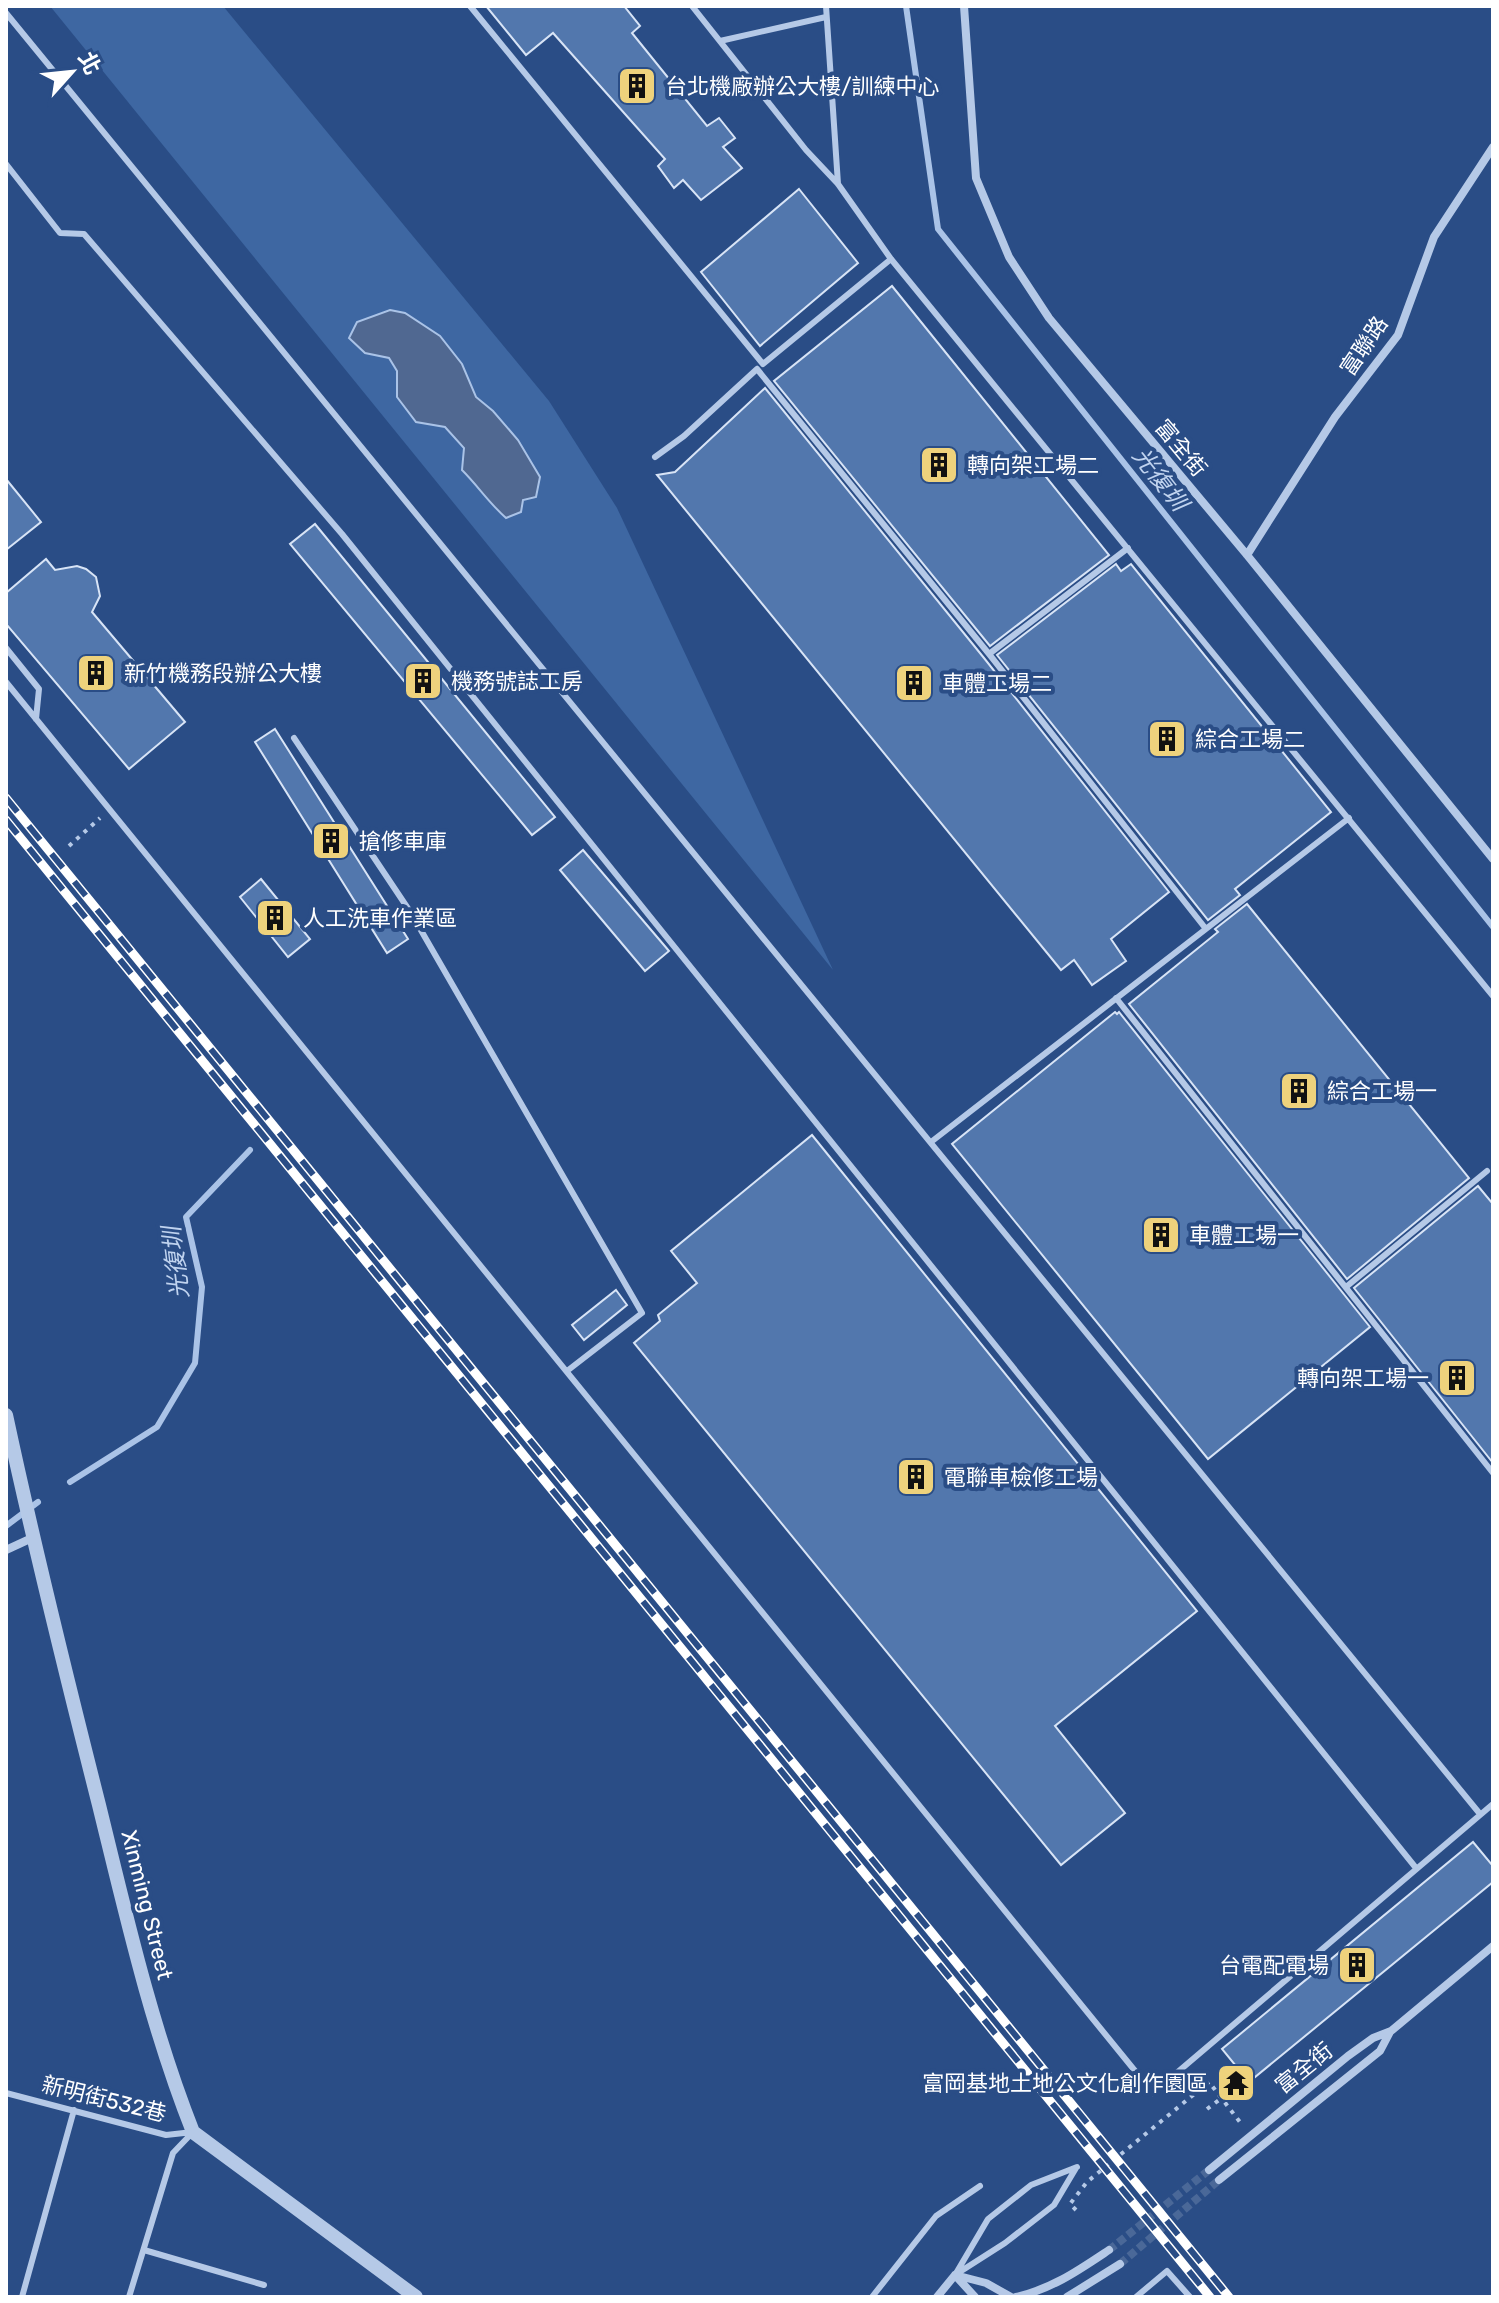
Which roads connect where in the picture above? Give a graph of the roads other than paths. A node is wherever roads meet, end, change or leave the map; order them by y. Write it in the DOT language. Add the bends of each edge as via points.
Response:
graph roads {
  1 [pos="470,6"];
  2 [pos="692,6"];
  3 [pos="826,6"];
  4 [pos="964,6"];
  5 [pos="6,13"];
  6 [pos="826,17"];
  7 [pos="720,41"];
  8 [pos="1493,147"];
  9 [pos="6,164"];
  10 [pos="838,184"];
  11 [pos="891,259"];
  12 [pos="760,366"];
  13 [pos="655,457"];
  14 [pos="1128,548"];
  15 [pos="1247,555"];
  16 [pos="6,648"];
  17 [pos="989,654"];
  18 [pos="6,682"];
  19 [pos="36,719"];
  20 [pos="294,738"];
  21 [pos="1349,818"];
  22 [pos="1493,859"];
  23 [pos="1206,929"];
  24 [pos="1493,996"];
  25 [pos="1116,998"];
  26 [pos="931,1142"];
  27 [pos="1487,1171"];
  28 [pos="1346,1287"];
  29 [pos="567,1371"];
  30 [pos="6,1415"];
  31 [pos="1493,1473"];
  32 [pos="32,1538"];
  33 [pos="6,1550"];
  34 [pos="1493,1804"];
  35 [pos="1480,1814"];
  36 [pos="1416,1868"];
  37 [pos="1493,1946"];
  38 [pos="1391,2031"];
  39 [pos="6,2093"];
  40 [pos="74,2110"];
  41 [pos="193,2132"];
  42 [pos="1209,2170"];
  43 [pos="1219,2180"];
  44 [pos="980,2186"];
  45 [pos="144,2250"];
  46 [pos="1109,2250"];
  47 [pos="1120,2264"];
  48 [pos="955,2275"];
  49 [pos="264,2285"];
  50 [pos="22,2297"];
  51 [pos="129,2297"];
  52 [pos="416,2297"];
  53 [pos="872,2297"];
  54 [pos="937,2297"];
  55 [pos="975,2297"];
  56 [pos="1014,2297"];
  57 [pos="1067,2297"];
  58 [pos="1136,2297"];
  59 [pos="1190,2297"];
  1 -- 12 [label="lane"];
  2 -- 7 [label="lane"];
  3 -- 6 [label="lane"];
  4 -- 15 [label="street, 富全街" via="976,178 1009,257 1049,318"];
  5 -- 26 [label="lane"];
  6 -- 7 [label="lane"];
  6 -- 10 [label="lane"];
  7 -- 10 [label="lane"];
  8 -- 15 [label="street, 富聯路" via="1434,237 1398,335 1335,417"];
  9 -- 36 [label="lane" via="60,233 84,234 342,534"];
  10 -- 11 [label="lane"];
  11 -- 12 [label="lane"];
  11 -- 14 [label="lane"];
  12 -- 13 [label="lane"];
  12 -- 17 [label="lane"];
  14 -- 17 [label="lane"];
  14 -- 21 [label="lane"];
  15 -- 22 [label="street, 富全街"];
  16 -- 19 [label="lane" via="39,689"];
  17 -- 23 [label="lane"];
  18 -- 19 [label="lane"];
  19 -- 29 [label="lane"];
  20 -- 29 [label="lane" via="411,913 642,1313"];
  21 -- 23 [label="lane"];
  21 -- 24 [label="lane"];
  23 -- 25 [label="lane"];
  25 -- 26 [label="lane"];
  25 -- 28 [label="lane"];
  26 -- 35 [label="lane"];
  27 -- 28 [label="lane"];
  28 -- 31 [label="lane"];
  29 -- 36 [label="lane" via="1153,2093"];
  30 -- 32 [label="street, Xinming Street"];
  32 -- 33 [label="street"];
  32 -- 41 [label="street, Xinming Street" via="141,1976"];
  34 -- 35 [label="lane"];
  35 -- 36 [label="lane"];
  37 -- 38 [label="street, 富全街"];
  38 -- 42 [label="street, 富全街" via="1348,2056"];
  38 -- 43 [label="street, 富全街" via="1380,2051"];
  39 -- 40 [label="lane, 新明街532巷"];
  40 -- 41 [label="lane, 新明街532巷" via="166,2135"];
  40 -- 50 [label="lane"];
  41 -- 45 [label="lane" via="173,2153"];
  41 -- 52 [label="street"];
  44 -- 53 [label="lane" via="936,2216"];
  45 -- 49 [label="lane"];
  45 -- 51 [label="lane"];
  46 -- 56 [label="street" via="1066,2279"];
  47 -- 57 [label="street"];
  48 -- 48 [label="lane" via="1054,2205 1077,2167 1031,2185 988,2219"];
  48 -- 54 [label="street"];
  48 -- 55 [label="street"];
  48 -- 56 [label="street"];
  58 -- 59 [label="lane" via="1167,2271"];
}
